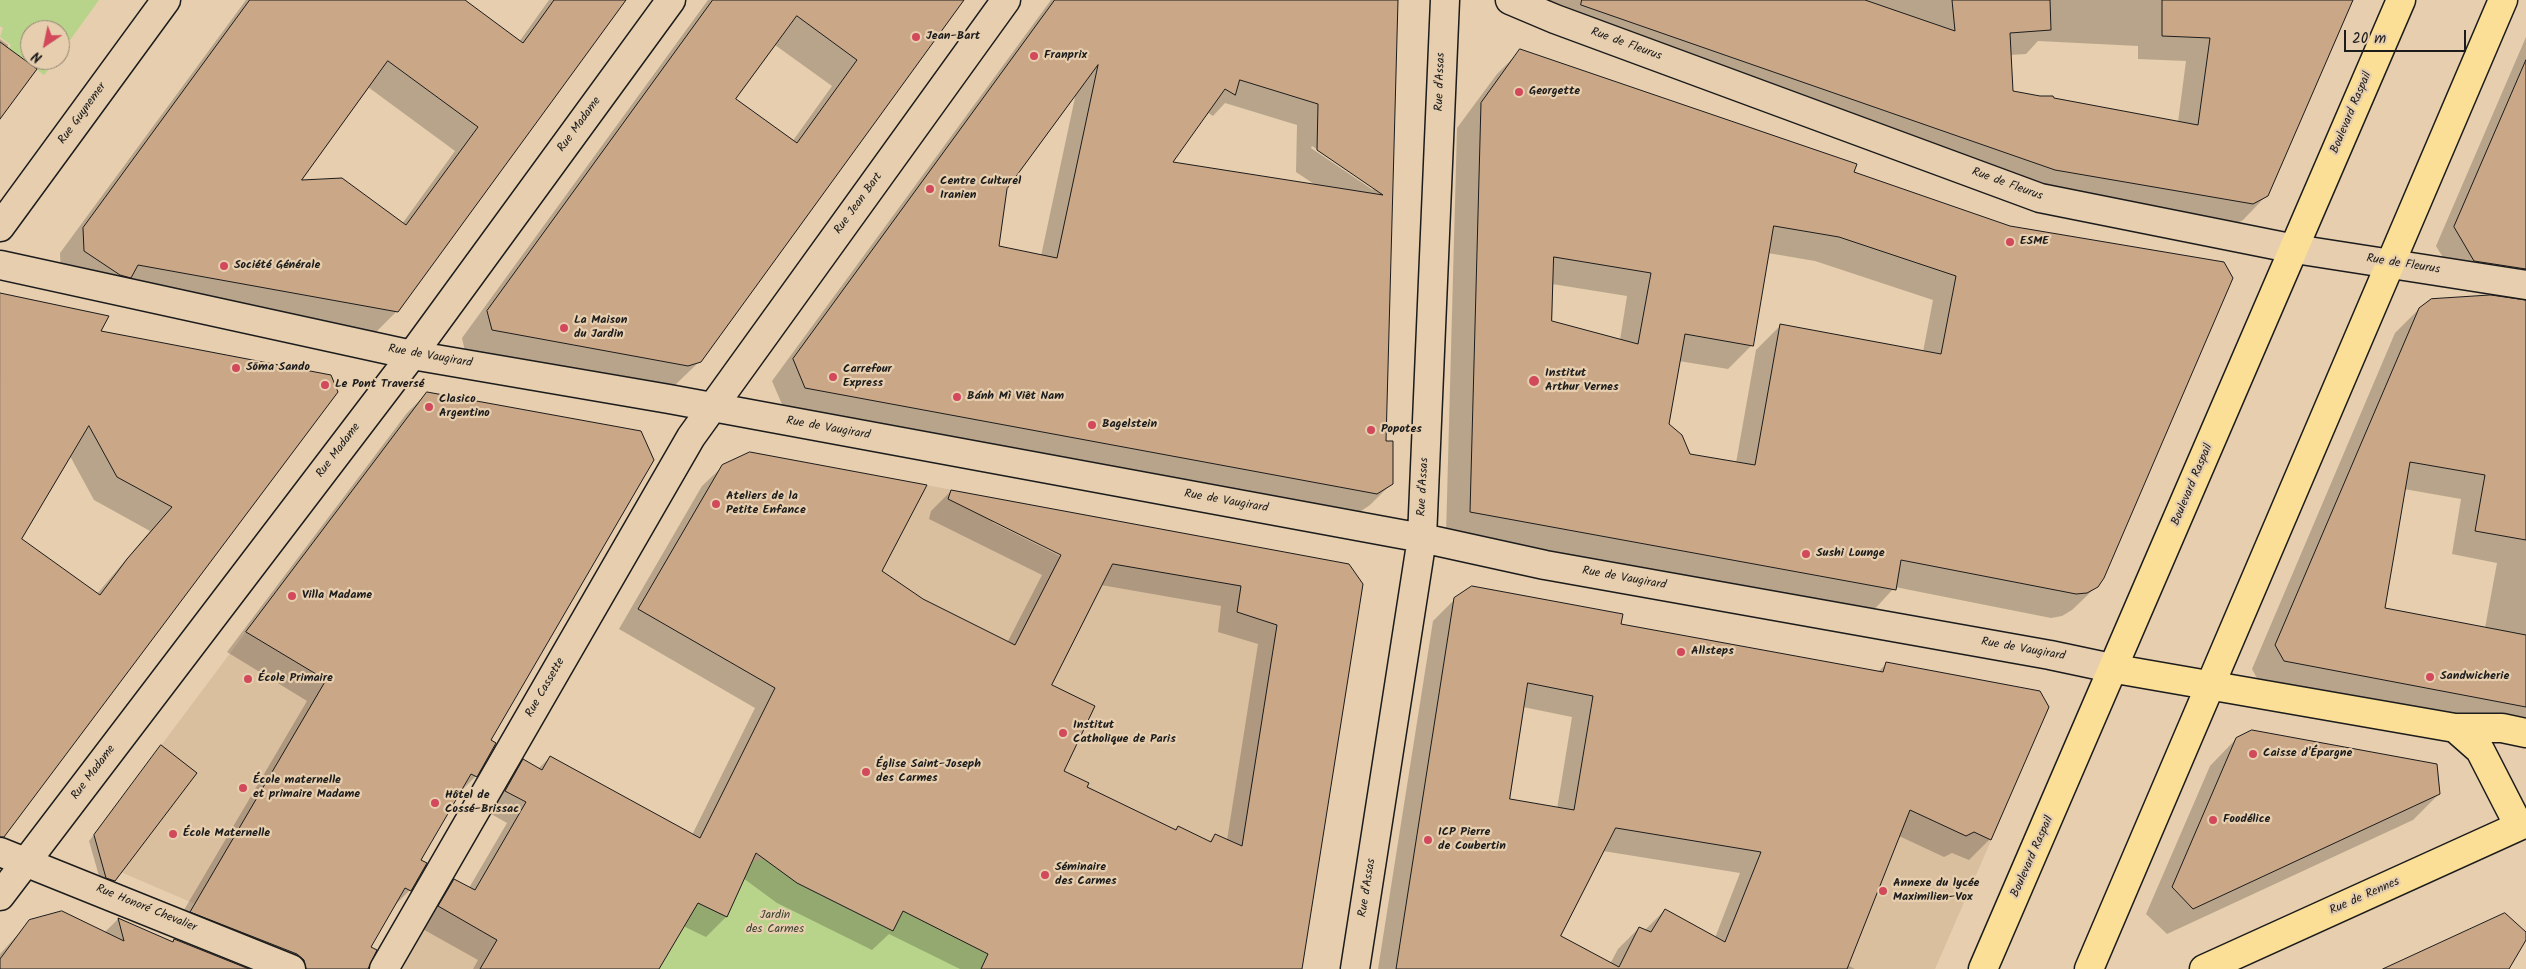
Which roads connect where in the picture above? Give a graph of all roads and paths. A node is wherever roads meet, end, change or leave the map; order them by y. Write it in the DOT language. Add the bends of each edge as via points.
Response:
graph roads {
  1 [pos="166,0"];
  2 [pos="671,0"];
  3 [pos="1006,0"];
  4 [pos="1445,0"];
  5 [pos="2401,0"];
  6 [pos="2503,0"];
  7 [pos="1517,2"];
  8 [pos="0,227"];
  9 [pos="2295,249"];
  10 [pos="2390,262"];
  11 [pos="0,265"];
  12 [pos="2526,285"];
  13 [pos="412,355"];
  14 [pos="712,408"];
  15 [pos="1422,538"];
  16 [pos="2116,669"];
  17 [pos="2211,685"];
  18 [pos="2455,728"];
  19 [pos="2526,733"];
  20 [pos="2524,829"];
  21 [pos="0,852"];
  22 [pos="27,861"];
  23 [pos="0,896"];
  24 [pos="291,969"];
  25 [pos="384,969"];
  26 [pos="1355,969"];
  27 [pos="1983,969"];
  28 [pos="2089,969"];
  29 [pos="2204,969"];
  1 -- 8 [label="street, Rue Guynemer"];
  2 -- 13 [label="street, Rue Madame"];
  3 -- 14 [label="street, Rue Jean Bart"];
  4 -- 15 [label="street, Rue d'Assas"];
  5 -- 9 [label="main road, Boulevard Raspail" via="2309,209"];
  6 -- 10 [label="main road"];
  7 -- 9 [label="street, Rue de Fleurus" via="2040,198"];
  9 -- 10 [label="street, Rue de Fleurus"];
  9 -- 16 [label="main road, Boulevard Raspail"];
  10 -- 12 [label="street, Rue de Fleurus"];
  10 -- 17 [label="main road"];
  11 -- 13 [label="street, Rue de Vaugirard"];
  13 -- 14 [label="street, Rue de Vaugirard"];
  13 -- 22 [label="street, Rue Madame"];
  14 -- 15 [label="street, Rue de Vaugirard"];
  14 -- 25 [label="street, Rue Cassette" via="691,437"];
  15 -- 16 [label="street, Rue de Vaugirard" via="1545,565"];
  15 -- 26 [label="street, Rue d'Assas"];
  16 -- 17 [label="main road, Rue de Vaugirard"];
  16 -- 27 [label="main road, Boulevard Raspail"];
  17 -- 18 [label="main road, Rue de Vaugirard"];
  17 -- 28 [label="main road"];
  18 -- 19 [label="main road, Rue de Vaugirard" via="2502,728"];
  18 -- 20 [label="main road" via="2480,750"];
  20 -- 29 [label="main road, Rue de Rennes"];
  21 -- 22 [label="street, Rue Honoré Chevalier"];
  22 -- 23 [label="street, Rue Madame"];
  22 -- 24 [label="street, Rue Honoré Chevalier"];
}
